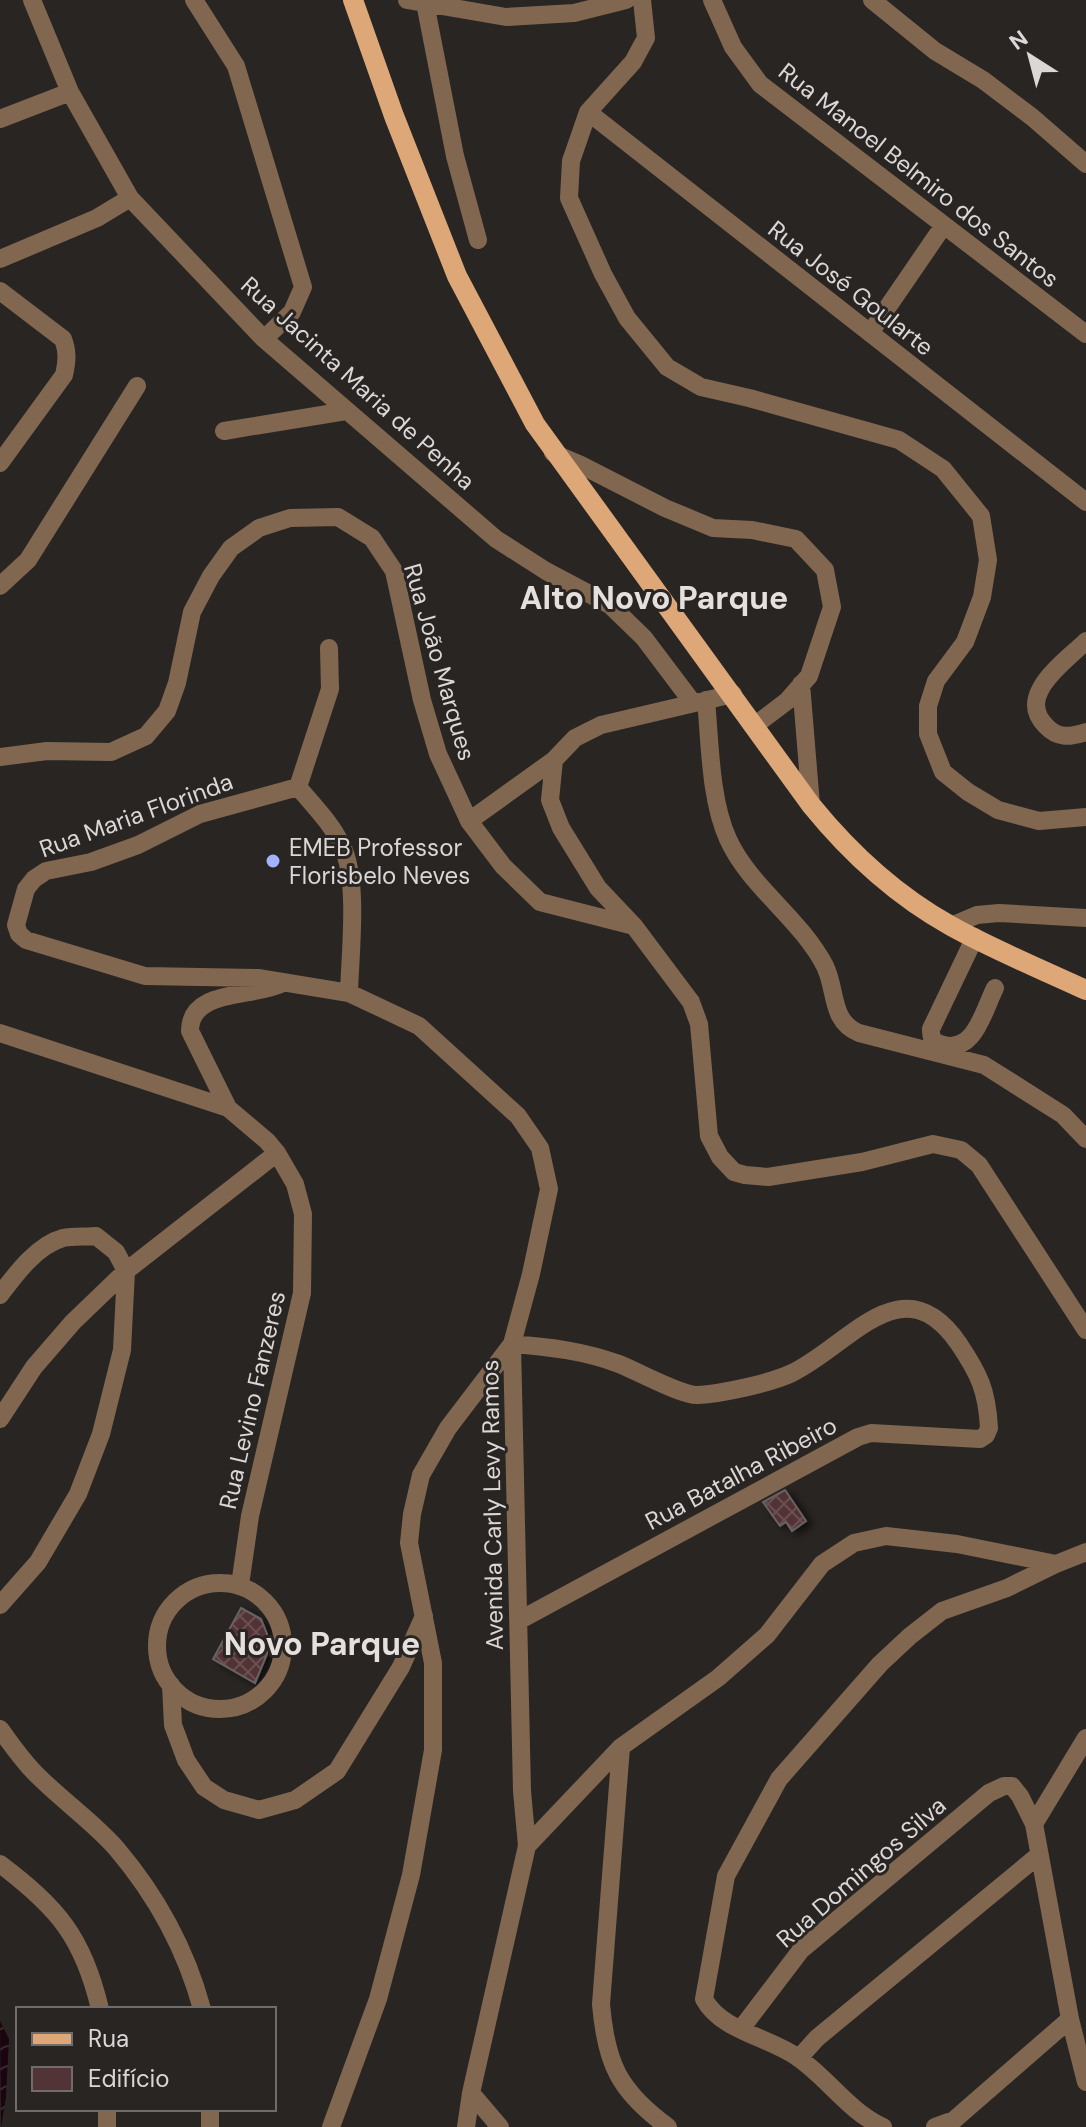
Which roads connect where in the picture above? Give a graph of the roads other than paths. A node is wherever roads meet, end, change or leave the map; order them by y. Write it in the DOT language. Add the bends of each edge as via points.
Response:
graph roads {
  1 [pos="32,0"];
  2 [pos="194,0"];
  3 [pos="353,0"];
  4 [pos="626,0"];
  5 [pos="642,0"];
  6 [pos="712,0"];
  7 [pos="872,0"];
  8 [pos="416,2"];
  9 [pos="70,92"];
  10 [pos="588,112"];
  11 [pos="0,119"];
  12 [pos="1086,164"];
  13 [pos="130,198"];
  14 [pos="944,225"];
  15 [pos="478,240"];
  16 [pos="0,259"];
  17 [pos="0,291"];
  18 [pos="870,333"];
  19 [pos="1086,334"];
  20 [pos="264,339"];
  21 [pos="137,386"];
  22 [pos="346,411"];
  23 [pos="224,431"];
  24 [pos="553,453"];
  25 [pos="0,463"];
  26 [pos="1086,502"];
  27 [pos="0,586"];
  28 [pos="1086,641"];
  29 [pos="329,648"];
  30 [pos="801,684"];
  31 [pos="733,694"];
  32 [pos="699,701"];
  33 [pos="754,726"];
  34 [pos="1086,732"];
  35 [pos="0,757"];
  36 [pos="554,760"];
  37 [pos="298,787"];
  38 [pos="811,805"];
  39 [pos="1086,817"];
  40 [pos="469,821"];
  41 [pos="1086,918"];
  42 [pos="634,926"];
  43 [pos="951,926"];
  44 [pos="975,937"];
  45 [pos="283,983"];
  46 [pos="995,988"];
  47 [pos="1086,990"];
  48 [pos="349,993"];
  49 [pos="0,1033"];
  50 [pos="228,1108"];
  51 [pos="1086,1139"];
  52 [pos="277,1153"];
  53 [pos="126,1271"];
  54 [pos="0,1295"];
  55 [pos="1086,1330"];
  56 [pos="512,1344"];
  57 [pos="0,1419"];
  58 [pos="1086,1552"];
  59 [pos="1056,1564"];
  60 [pos="240,1585"];
  61 [pos="0,1605"];
  62 [pos="424,1616"];
  63 [pos="520,1620"];
  64 [pos="171,1685"];
  65 [pos="0,1729"];
  66 [pos="1086,1738"];
  67 [pos="621,1747"];
  68 [pos="1034,1824"];
  69 [pos="527,1846"];
  70 [pos="1039,1855"];
  71 [pos="0,1864"];
  72 [pos="100,2007"];
  73 [pos="201,2007"];
  74 [pos="1070,2019"];
  75 [pos="741,2029"];
  76 [pos="799,2058"];
  77 [pos="1086,2082"];
  78 [pos="471,2093"];
  79 [pos="331,2127"];
  80 [pos="466,2127"];
  81 [pos="500,2127"];
  82 [pos="668,2127"];
  83 [pos="883,2127"];
  84 [pos="935,2127"];
  1 -- 9 [label="street, Rua Jacinta Maria de Penha"];
  2 -- 20 [label="street" via="236,66 303,287 292,312"];
  3 -- 24 [label="main road" via="457,276"];
  4 -- 8 [label="street" via="574,13 506,17"];
  5 -- 10 [label="street" via="646,38 633,62"];
  6 -- 14 [label="street, Rua Manoel Belmiro dos Santos" via="733,47 760,84"];
  7 -- 12 [label="street" via="1032,117"];
  8 -- 15 [label="street"];
  9 -- 11 [label="street"];
  9 -- 13 [label="street, Rua Jacinta Maria de Penha"];
  10 -- 18 [label="street, Rua José Goularte"];
  10 -- 39 [label="street" via="571,161 569,198 627,318 667,367 701,387 899,440 943,469 981,516 988,560 982,597 965,642 936,681 928,706 928,734 943,772 998,810 1039,821"];
  13 -- 16 [label="street" via="97,218"];
  13 -- 20 [label="street, Rua Jacinta Maria de Penha"];
  14 -- 18 [label="street"];
  14 -- 19 [label="street, Rua Manoel Belmiro dos Santos"];
  17 -- 25 [label="street" via="63,339 67,360 64,375"];
  18 -- 26 [label="street, Rua José Goularte"];
  20 -- 22 [label="street, Rua Jacinta Maria de Penha"];
  21 -- 27 [label="street" via="28,560"];
  22 -- 23 [label="street"];
  22 -- 32 [label="street, Rua Jacinta Maria de Penha" via="496,539 610,605"];
  24 -- 30 [label="street" via="713,528 796,539 825,570 832,607 818,654"];
  24 -- 31 [label="main road"];
  28 -- 34 [label="street" via="1040,687 1034,704 1052,733 1069,737"];
  29 -- 37 [label="street" via="330,689"];
  30 -- 33 [label="street"];
  30 -- 38 [label="street"];
  31 -- 32 [label="street"];
  31 -- 33 [label="main road"];
  32 -- 36 [label="street" via="601,725 575,738"];
  32 -- 51 [label="street" via="728,839 810,941 826,967 840,1020 847,1028 984,1065 1063,1115"];
  33 -- 38 [label="main road"];
  35 -- 40 [label="street, Rua João Marques" via="111,752 146,736 167,711 192,612 231,548 259,528 290,518 338,517 372,538 394,571 438,754"];
  36 -- 40 [label="street"];
  36 -- 42 [label="street" via="550,800 561,828 598,888"];
  37 -- 45 [label="street, Rua Maria Florinda" via="200,814 91,862 46,871 26,889 16,925 26,940 145,976"];
  37 -- 48 [label="street" via="333,828 344,850 351,888"];
  38 -- 43 [label="main road" via="882,880"];
  40 -- 42 [label="street, Rua João Marques" via="503,866 540,902"];
  41 -- 43 [label="street" via="999,913"];
  42 -- 55 [label="street" via="691,1002 699,1024 709,1136 734,1172 768,1177 933,1144 961,1150 979,1165"];
  43 -- 44 [label="main road"];
  44 -- 46 [label="street" via="931,1029 935,1042 963,1045"];
  44 -- 47 [label="main road"];
  45 -- 48 [label="street, Avenida Carly Levy Ramos"];
  45 -- 50 [label="street" via="212,999 190,1019 190,1031"];
  48 -- 56 [label="street, Avenida Carly Levy Ramos" via="419,1026 518,1116 540,1148 549,1189"];
  49 -- 50 [label="street, Rua Levino Fanzeres"];
  50 -- 52 [label="street, Rua Levino Fanzeres"];
  52 -- 53 [label="street"];
  52 -- 60 [label="street, Rua Levino Fanzeres" via="295,1184 303,1214 302,1293 250,1516"];
  53 -- 54 [label="street" via="116,1252 96,1236 62,1238 26,1265"];
  53 -- 57 [label="street" via="34,1367"];
  53 -- 61 [label="street" via="122,1350 101,1434 78,1494 38,1562"];
  56 -- 62 [label="street" via="448,1428 421,1475 409,1543"];
  56 -- 63 [label="street, Avenida Carly Levy Ramos"];
  56 -- 63 [label="street, Rua Batalha Ribeiro" via="572,1349 694,1395 791,1373 889,1309 916,1308 950,1331 980,1376 989,1428 980,1439 871,1433 858,1437"];
  58 -- 59 [label="street"];
  59 -- 67 [label="street" via="886,1536 854,1543 822,1564 767,1635"];
  59 -- 75 [label="street" via="942,1611 880,1664 779,1779 726,1876 704,1999 716,2014"];
  60 -- 64 [label="street" via="198,1586 166,1612 156,1653"];
  60 -- 64 [label="street" via="273,1610 281,1629 279,1670 268,1688 232,1708 211,1709 191,1703"];
  62 -- 64 [label="street" via="401,1667 337,1771 295,1800 259,1810 224,1800 204,1787 186,1760 173,1725"];
  62 -- 79 [label="street" via="433,1663 433,1750 414,1859 378,1999"];
  63 -- 69 [label="street, Avenida Carly Levy Ramos"];
  65 -- 73 [label="street" via="35,1774 115,1846 174,1933"];
  66 -- 68 [label="street"];
  67 -- 69 [label="street"];
  67 -- 82 [label="street" via="601,2004 604,2039 617,2077"];
  68 -- 70 [label="street"];
  68 -- 75 [label="street, Rua Domingos Silva" via="1012,1786 989,1793 801,1950"];
  69 -- 78 [label="street, Avenida Carly Levy Ramos"];
  70 -- 74 [label="street"];
  70 -- 76 [label="street"];
  71 -- 72 [label="street" via="39,1894 74,1937"];
  74 -- 77 [label="street"];
  74 -- 84 [label="street" via="954,2120"];
  75 -- 76 [label="street"];
  76 -- 83 [label="street" via="865,2119"];
  78 -- 80 [label="street, Avenida Carly Levy Ramos"];
  78 -- 81 [label="street"];
}
